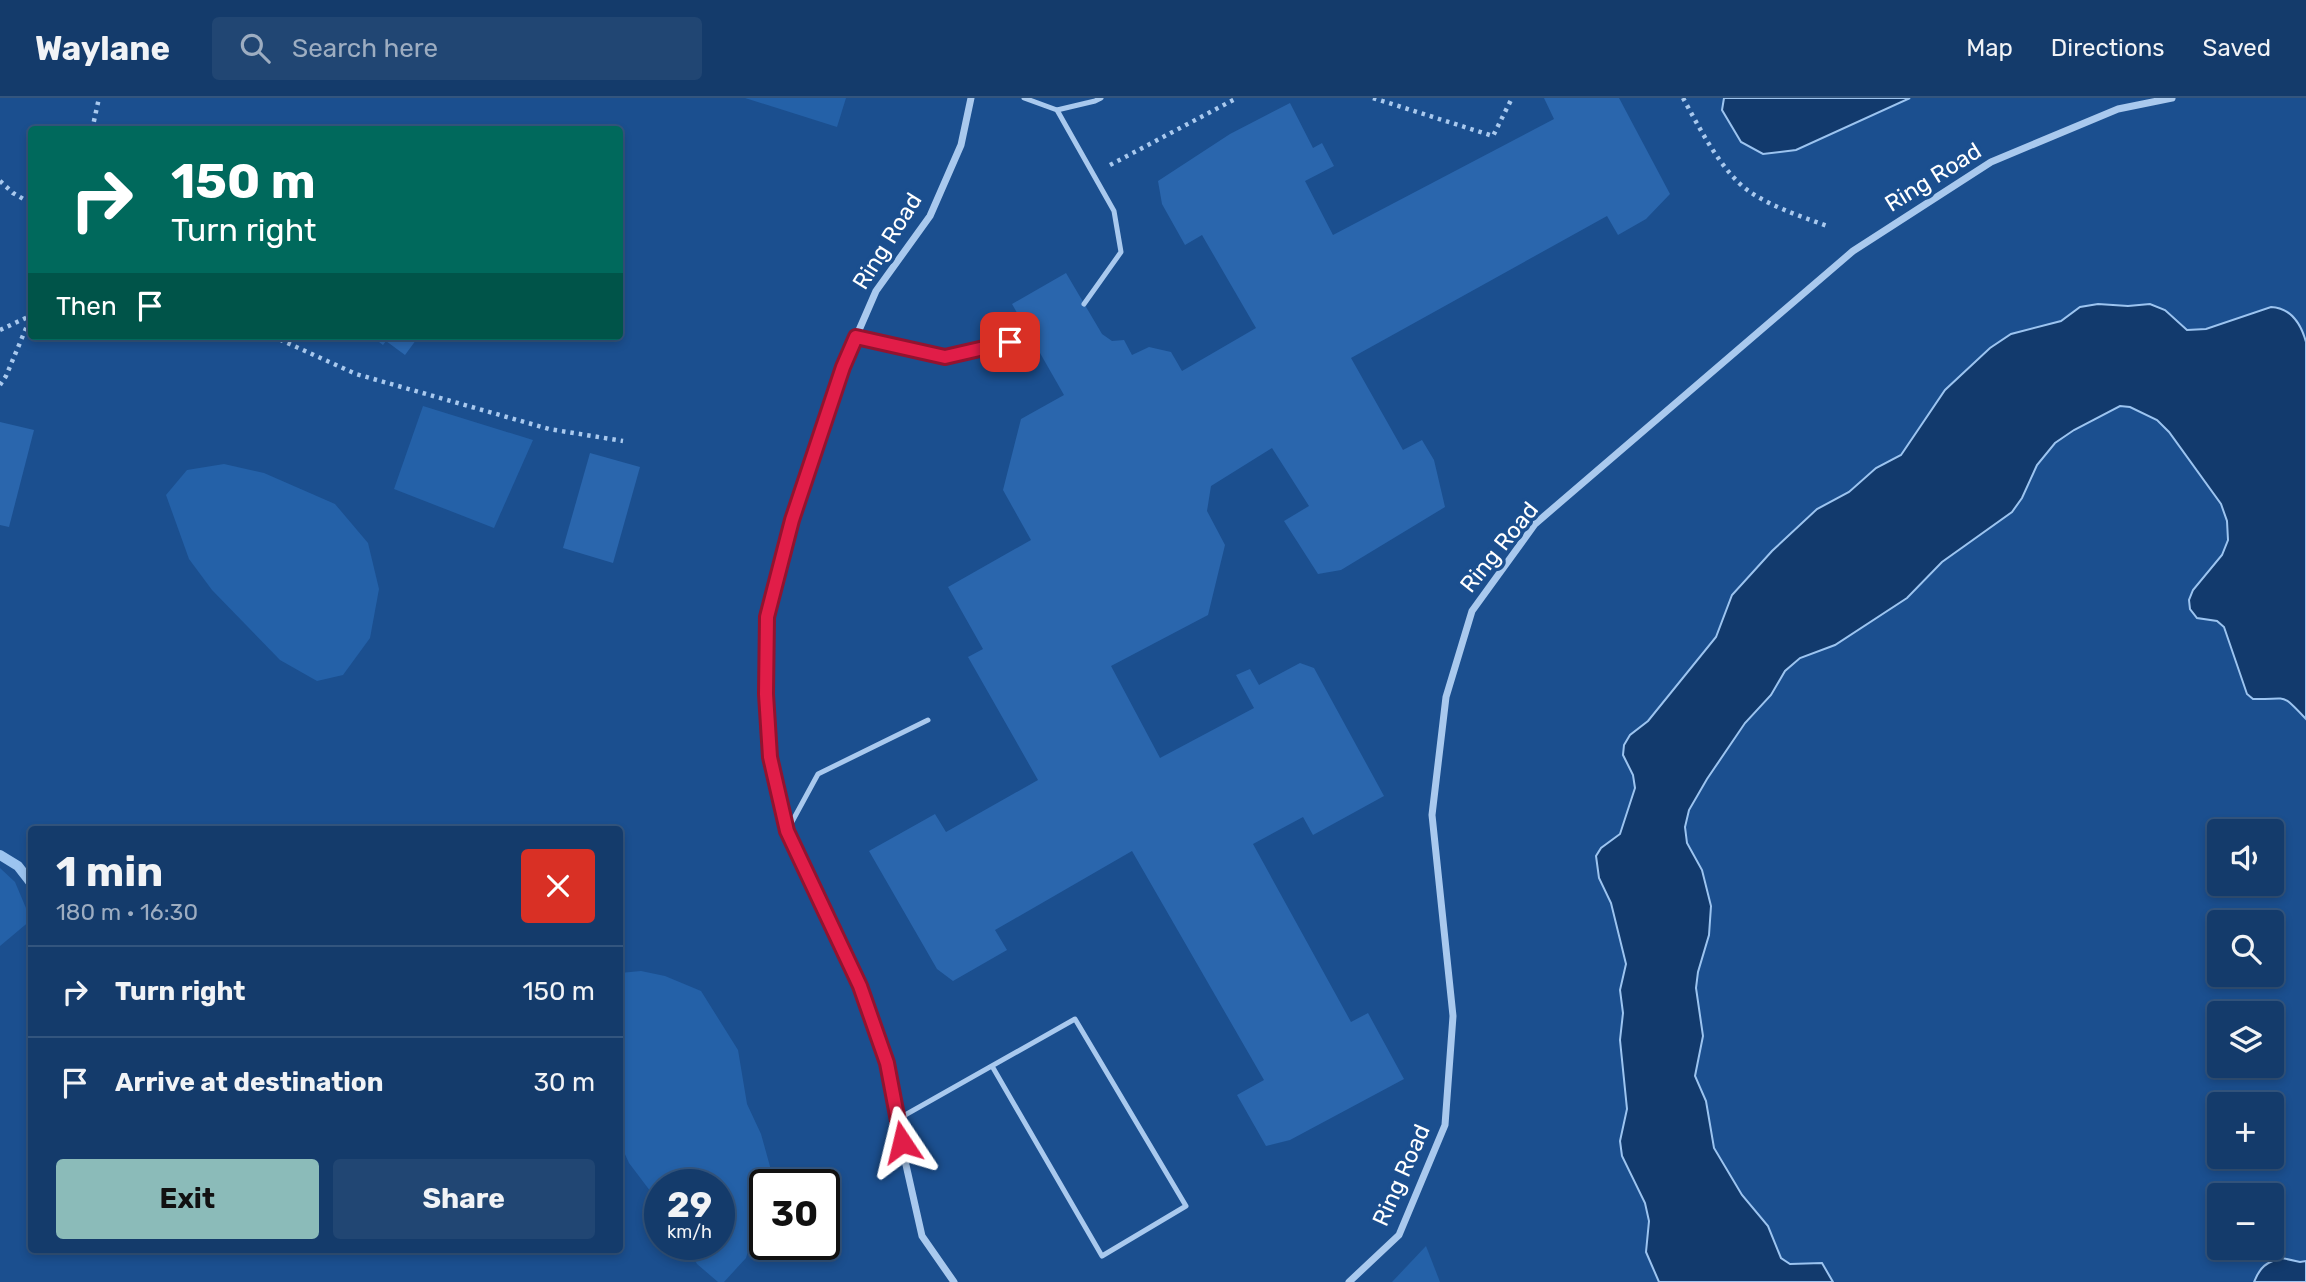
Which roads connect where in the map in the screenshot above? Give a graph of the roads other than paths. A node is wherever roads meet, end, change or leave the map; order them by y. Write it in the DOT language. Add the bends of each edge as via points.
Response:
graph roads {
  1 [pos="971,98"];
  2 [pos="1024,98"];
  3 [pos="1101,98"];
  4 [pos="2172,98"];
  5 [pos="1057,110"];
  6 [pos="1084,304"];
  7 [pos="856,337"];
  8 [pos="1031,337"];
  9 [pos="928,720"];
  10 [pos="787,831"];
  11 [pos="992,1066"];
  12 [pos="898,1119"];
  13 [pos="954,1282"];
  14 [pos="1349,1282"];
  1 -- 7 [label="street, Ring Road" via="961,145 930,216 876,291"];
  2 -- 5 [label="lane"];
  3 -- 5 [label="lane"];
  4 -- 14 [label="street, Ring Road" via="2118,109 1990,162 1853,251 1535,524 1472,611 1446,697 1432,815 1453,1016 1445,1125 1399,1236"];
  5 -- 6 [label="lane" via="1114,211 1121,252"];
  7 -- 8 [label="lane" via="945,357"];
  7 -- 10 [label="street, Ring Road" via="792,520 767,617 770,757"];
  9 -- 10 [label="lane" via="818,774"];
  10 -- 12 [label="street, Ring Road" via="860,986 887,1063"];
  11 -- 11 [label="lane" via="1075,1019 1186,1206 1102,1256"];
  11 -- 12 [label="lane"];
  12 -- 13 [label="street, Ring Road" via="922,1236"];
}
